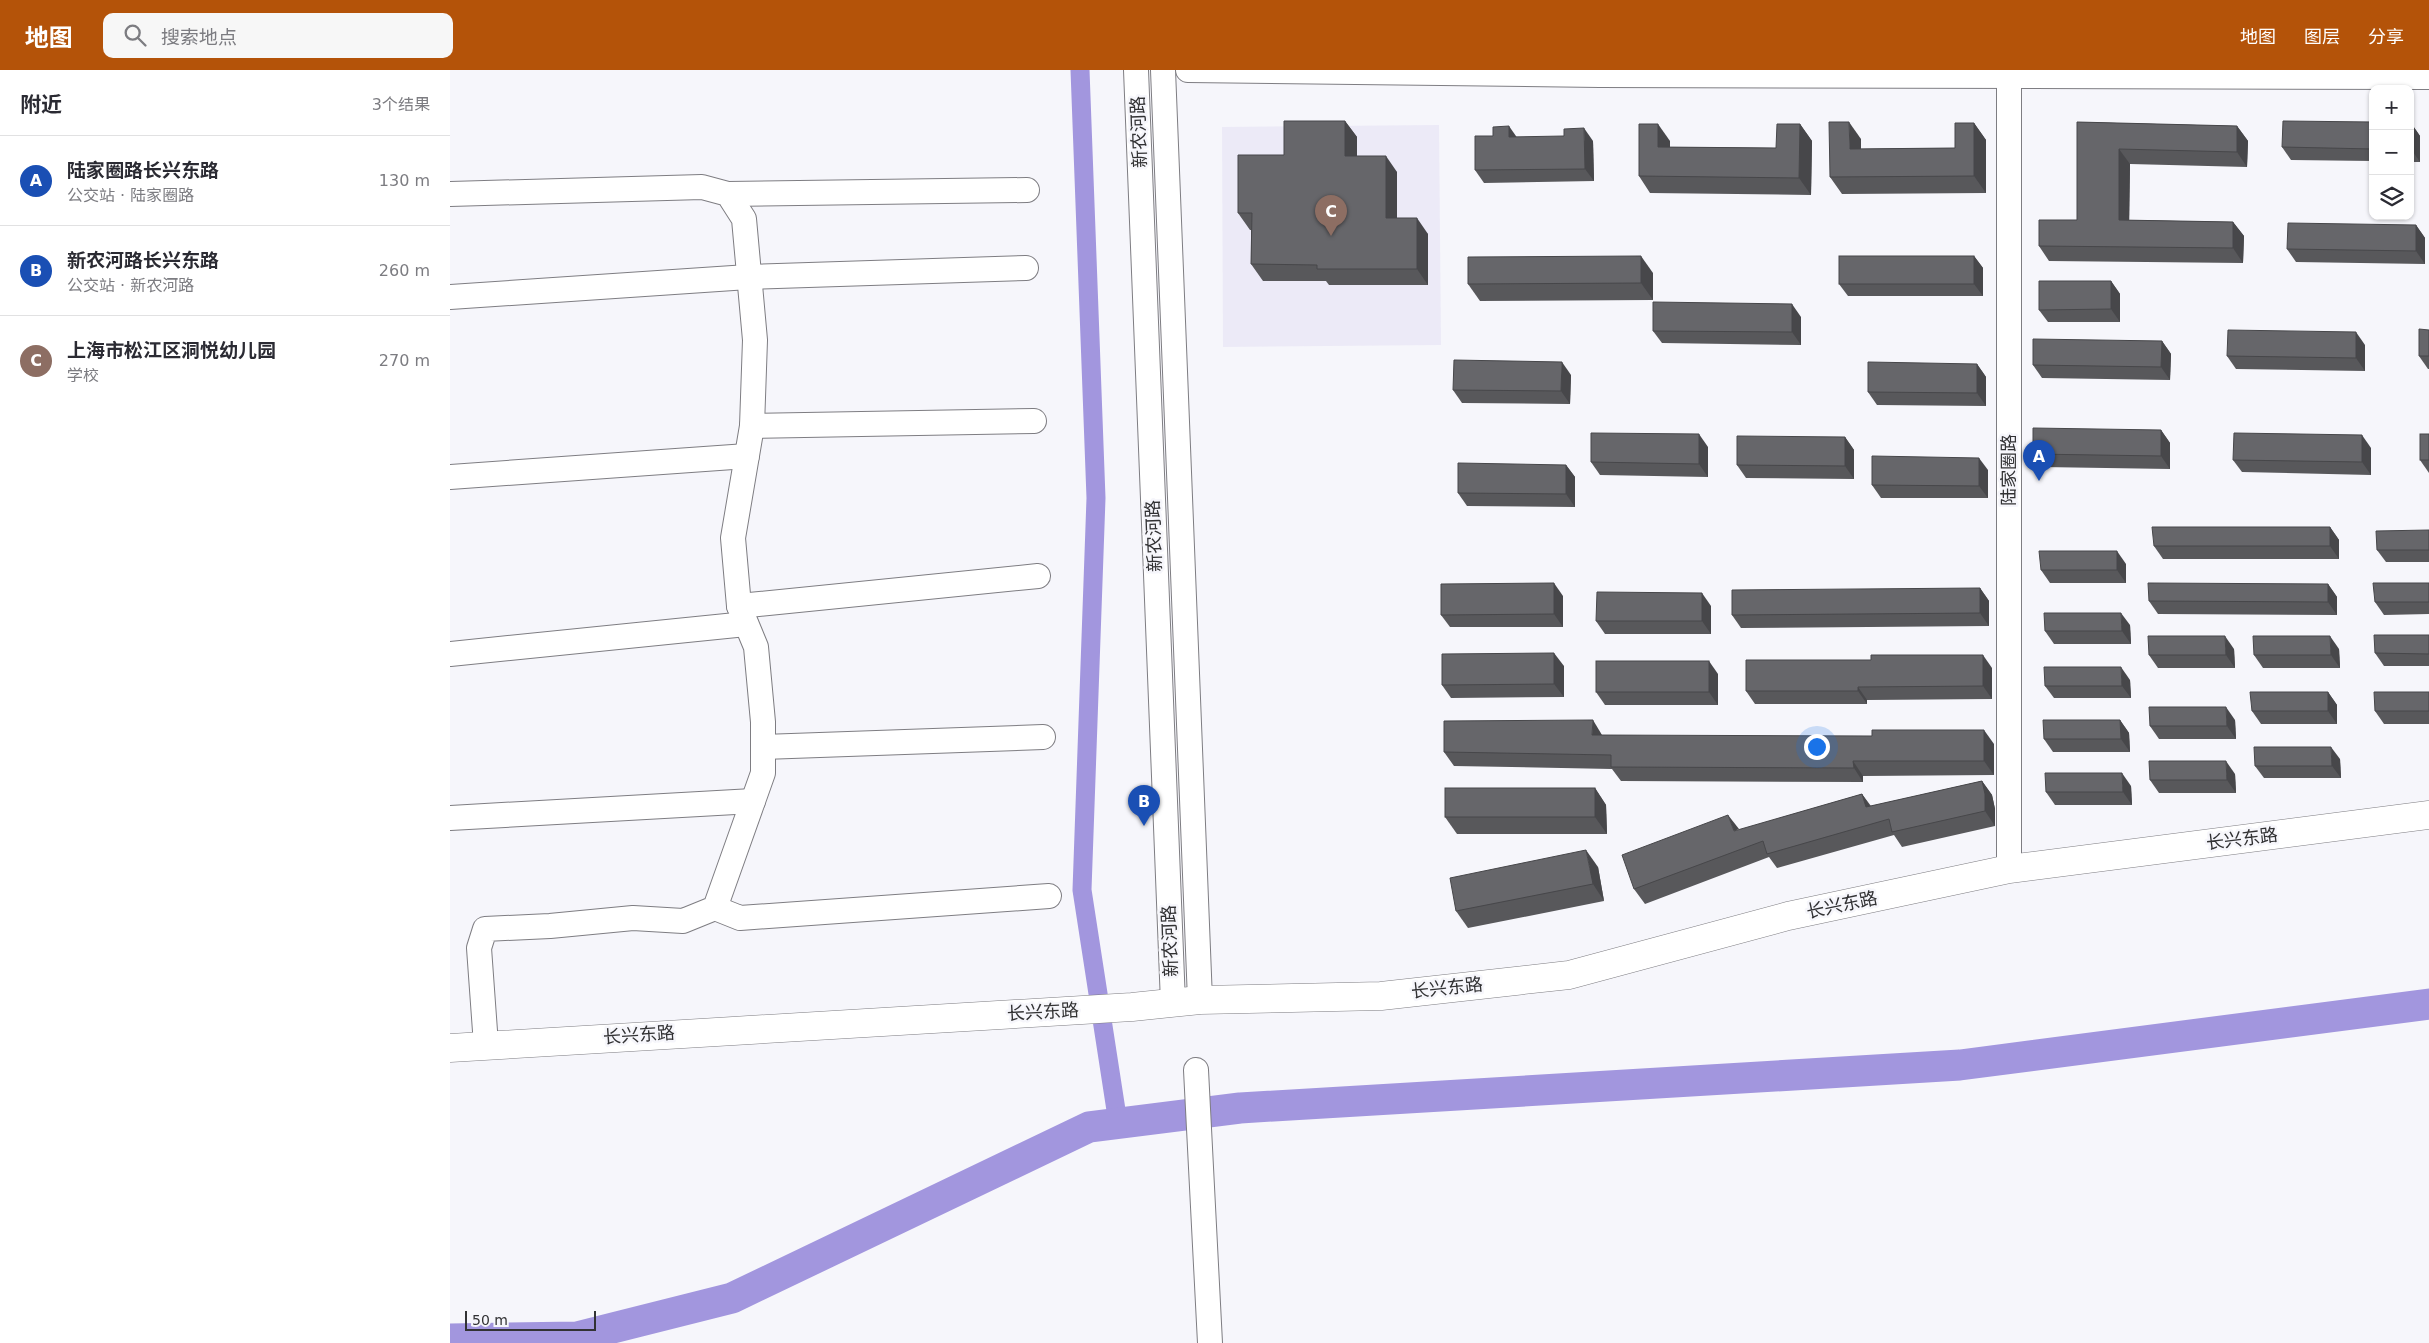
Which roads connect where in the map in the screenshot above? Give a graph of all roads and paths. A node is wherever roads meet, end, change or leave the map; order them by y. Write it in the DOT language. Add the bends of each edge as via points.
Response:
graph roads {
  1 [pos="1136,70"];
  2 [pos="1163,70"];
  3 [pos="1188,70"];
  4 [pos="2009,73"];
  5 [pos="2429,77"];
  6 [pos="1027,190"];
  7 [pos="450,194"];
  8 [pos="728,194"];
  9 [pos="1026,268"];
  10 [pos="748,277"];
  11 [pos="450,297"];
  12 [pos="1034,421"];
  13 [pos="752,426"];
  14 [pos="747,456"];
  15 [pos="450,477"];
  16 [pos="1038,576"];
  17 [pos="743,615"];
  18 [pos="450,654"];
  19 [pos="1043,737"];
  20 [pos="763,748"];
  21 [pos="753,801"];
  22 [pos="2429,815"];
  23 [pos="450,818"];
  24 [pos="2009,869"];
  25 [pos="1048,896"];
  26 [pos="716,908"];
  27 [pos="1200,1000"];
  28 [pos="1173,1003"];
  29 [pos="486,1045"];
  30 [pos="450,1048"];
  31 [pos="1196,1070"];
  32 [pos="1210,1343"];
  1 -- 28 [label="street, 新农河路"];
  2 -- 27 [label="street, 新农河路"];
  3 -- 4 [label="street" via="1600,75"];
  4 -- 5 [label="street"];
  4 -- 24 [label="street, 陆家圈路"];
  6 -- 8 [label="street"];
  7 -- 8 [label="street" via="702,187"];
  8 -- 10 [label="street" via="744,219"];
  9 -- 10 [label="street"];
  10 -- 11 [label="street"];
  10 -- 13 [label="street" via="755,340"];
  12 -- 13 [label="street"];
  13 -- 14 [label="street"];
  14 -- 15 [label="street"];
  14 -- 17 [label="street" via="733,538"];
  16 -- 17 [label="street"];
  17 -- 18 [label="street"];
  17 -- 20 [label="street" via="756,647"];
  19 -- 20 [label="street"];
  20 -- 21 [label="street" via="763,773"];
  21 -- 23 [label="street"];
  21 -- 26 [label="street"];
  22 -- 24 [label="main road, 长兴东路"];
  24 -- 27 [label="main road, 长兴东路" via="1788,916 1569,975 1381,996"];
  25 -- 26 [label="street" via="740,918"];
  26 -- 29 [label="street" via="683,921 633,918 485,929 479,948"];
  27 -- 28 [label="main road, 长兴东路"];
  28 -- 29 [label="main road, 长兴东路"];
  29 -- 30 [label="main road, 长兴东路"];
  31 -- 32 [label="street"];
}
